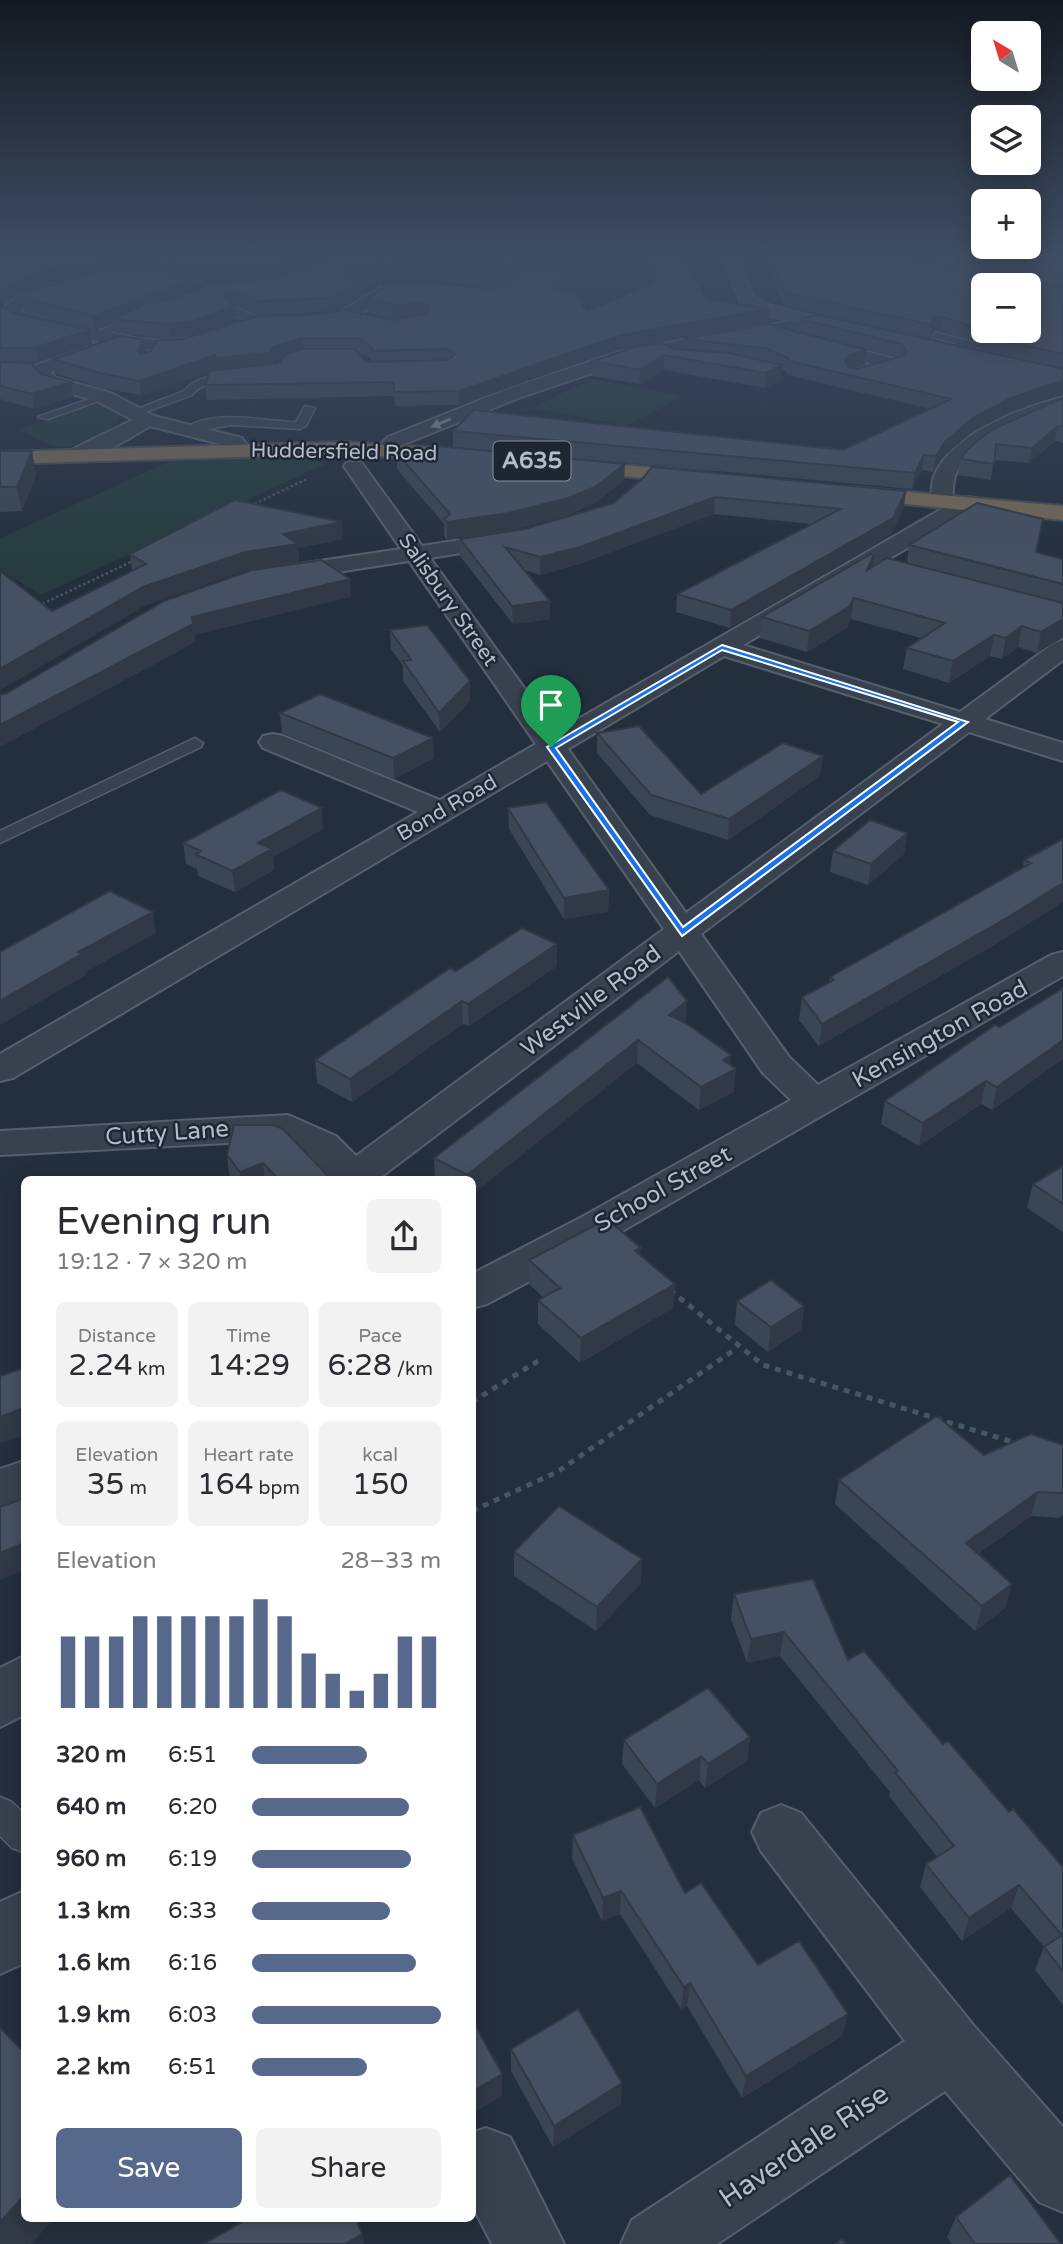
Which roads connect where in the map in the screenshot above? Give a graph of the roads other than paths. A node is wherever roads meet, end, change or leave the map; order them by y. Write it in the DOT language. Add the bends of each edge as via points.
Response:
graph roads {
  1 [pos="66,359"];
  2 [pos="613,359"];
  3 [pos="873,359"];
  4 [pos="983,359"];
  5 [pos="988,360"];
  6 [pos="253,374"];
  7 [pos="855,376"];
  8 [pos="104,397"];
  9 [pos="1063,402"];
  10 [pos="309,408"];
  11 [pos="141,416"];
  12 [pos="44,417"];
  13 [pos="188,430"];
  14 [pos="386,449"];
  15 [pos="240,450"];
  16 [pos="74,455"];
  17 [pos="47,456"];
  18 [pos="0,458"];
  19 [pos="502,458"];
  20 [pos="553,464"];
  21 [pos="354,466"];
  22 [pos="0,469"];
  23 [pos="645,473"];
  24 [pos="726,481"];
  25 [pos="834,491"];
  26 [pos="625,496"];
  27 [pos="954,502"];
  28 [pos="1063,513"];
  29 [pos="535,533"];
  30 [pos="415,552"];
  31 [pos="261,577"];
  32 [pos="722,647"];
  33 [pos="1063,648"];
  34 [pos="964,722"];
  35 [pos="273,742"];
  36 [pos="195,743"];
  37 [pos="551,747"];
  38 [pos="1063,752"];
  39 [pos="442,811"];
  40 [pos="0,838"];
  41 [pos="682,933"];
  42 [pos="1056,976"];
  43 [pos="0,1070"];
  44 [pos="816,1104"];
  45 [pos="0,1143"];
  46 [pos="353,1176"];
  47 [pos="358,1176"];
  48 [pos="476,1291"];
  49 [pos="21,1481"];
  50 [pos="0,1488"];
  51 [pos="21,1683"];
  52 [pos="0,1703"];
  53 [pos="0,1813"];
  54 [pos="781,1832"];
  55 [pos="21,1833"];
  56 [pos="21,1924"];
  57 [pos="0,1944"];
  58 [pos="951,2049"];
  59 [pos="486,2161"];
  60 [pos="1063,2178"];
  61 [pos="529,2244"];
  62 [pos="656,2244"];
  1 -- 8 [label="street" via="33,369 50,382"];
  2 -- 14 [label="street, one-way" via="514,393 395,441"];
  3 -- 7 [label="street" via="894,364"];
  4 -- 5 [label="street"];
  6 -- 11 [label="lane" via="211,379"];
  8 -- 11 [label="street"];
  8 -- 12 [label="lane"];
  9 -- 27 [label="street" via="968,447 944,475"];
  10 -- 13 [label="lane" via="300,426 227,419"];
  11 -- 13 [label="street"];
  11 -- 16 [label="street" via="102,445"];
  13 -- 15 [label="street" via="235,442"];
  14 -- 15 [label="highway, Huddersfield Road / A635"];
  14 -- 19 [label="highway, Huddersfield Road / A635"];
  15 -- 16 [label="highway, Huddersfield Road / A635"];
  16 -- 17 [label="highway, Huddersfield Road / A635"];
  17 -- 18 [label="highway, Huddersfield Road / A635"];
  17 -- 22 [label="lane"];
  20 -- 23 [label="highway, A635"];
  21 -- 30 [label="street, Salisbury Street"];
  23 -- 24 [label="highway, A635"];
  23 -- 26 [label="street"];
  25 -- 27 [label="highway"];
  27 -- 28 [label="highway"];
  27 -- 32 [label="street, Bond Road" via="878,566"];
  29 -- 30 [label="street"];
  30 -- 31 [label="street"];
  30 -- 37 [label="street, Salisbury Street"];
  32 -- 34 [label="street"];
  32 -- 37 [label="street, Bond Road"];
  33 -- 34 [label="street, Westville Road"];
  34 -- 38 [label="street"];
  34 -- 41 [label="street, Westville Road"];
  35 -- 39 [label="street"];
  36 -- 40 [label="lane"];
  37 -- 39 [label="street, Bond Road"];
  37 -- 41 [label="street, Salisbury Street"];
  39 -- 43 [label="street, Bond Road"];
  41 -- 44 [label="street, Salisbury Street" via="776,1065"];
  41 -- 47 [label="street, Westville Road"];
  42 -- 44 [label="street, Kensington Road"];
  44 -- 48 [label="street, School Street"];
  45 -- 46 [label="street, Cutty Lane" via="288,1126 322,1145"];
  49 -- 50 [label="street"];
  51 -- 52 [label="street"];
  53 -- 55 [label="lane"];
  54 -- 58 [label="street"];
  56 -- 57 [label="street"];
  58 -- 60 [label="street"];
  58 -- 62 [label="street, Haverdale Rise"];
  59 -- 61 [label="street"];
}
